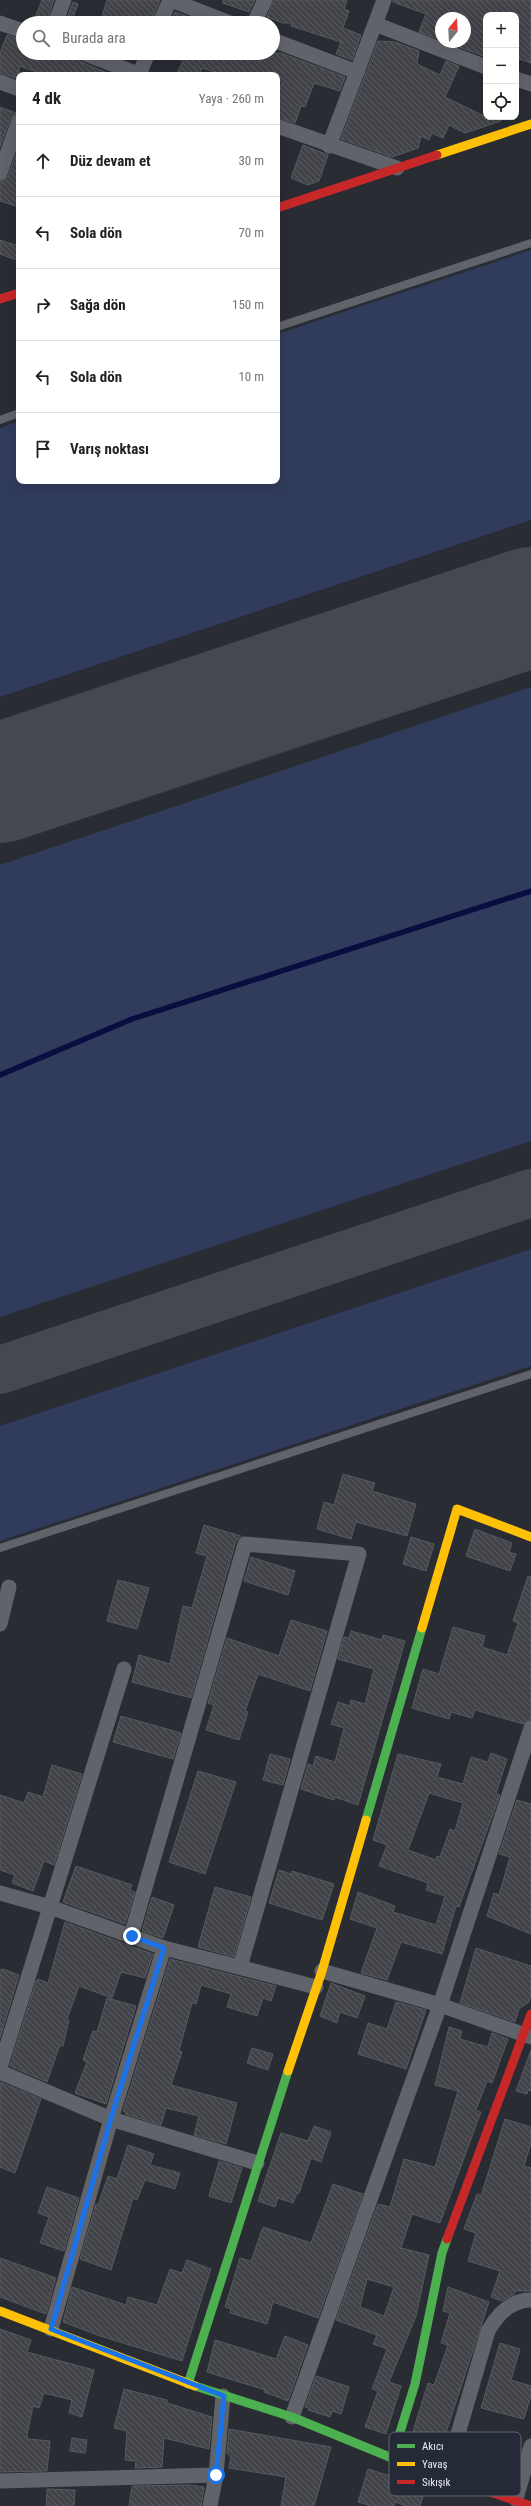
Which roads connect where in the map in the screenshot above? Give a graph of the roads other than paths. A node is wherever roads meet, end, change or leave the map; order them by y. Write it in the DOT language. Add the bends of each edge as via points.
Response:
graph roads {
  1 [pos="64,0"];
  2 [pos="170,0"];
  3 [pos="265,0"];
  4 [pos="384,0"];
  5 [pos="58,16"];
  6 [pos="163,16"];
  7 [pos="212,16"];
  8 [pos="257,16"];
  9 [pos="0,23"];
  10 [pos="375,24"];
  11 [pos="16,29"];
  12 [pos="280,43"];
  13 [pos="102,60"];
  14 [pos="145,60"];
  15 [pos="483,66"];
  16 [pos="132,72"];
  17 [pos="141,72"];
  18 [pos="357,72"];
  19 [pos="519,80"];
  20 [pos="0,82"];
  21 [pos="531,84"];
  22 [pos="16,88"];
  23 [pos="531,124"];
  24 [pos="280,127"];
  25 [pos="16,129"];
  26 [pos="329,146"];
  27 [pos="397,168"];
  28 [pos="0,173"];
  29 [pos="280,207"];
  30 [pos="531,243"];
  31 [pos="16,294"];
  32 [pos="0,299"];
  33 [pos="280,326"];
  34 [pos="16,414"];
  35 [pos="0,420"];
  36 [pos="531,1374"];
  37 [pos="531,1537"];
  38 [pos="0,1548"];
  39 [pos="0,1590"];
  40 [pos="0,1624"];
  41 [pos="124,1669"];
  42 [pos="531,1728"];
  43 [pos="0,1893"];
  44 [pos="50,1907"];
  45 [pos="132,1936"];
  46 [pos="164,1948"];
  47 [pos="240,1967"];
  48 [pos="322,1971"];
  49 [pos="316,1987"];
  50 [pos="440,2005"];
  51 [pos="531,2014"];
  52 [pos="527,2036"];
  53 [pos="0,2068"];
  54 [pos="0,2072"];
  55 [pos="111,2118"];
  56 [pos="257,2162"];
  57 [pos="531,2300"];
  58 [pos="0,2311"];
  59 [pos="51,2329"];
  60 [pos="188,2384"];
  61 [pos="224,2396"];
  62 [pos="292,2417"];
  63 [pos="400,2432"];
  64 [pos="459,2432"];
  65 [pos="531,2446"];
  66 [pos="389,2457"];
  67 [pos="216,2475"];
  68 [pos="0,2481"];
  69 [pos="521,2481"];
  70 [pos="507,2496"];
  71 [pos="517,2496"];
  72 [pos="516,2499"];
  73 [pos="210,2506"];
  74 [pos="531,2506"];
  1 -- 5 [label="street"];
  2 -- 6 [label="street"];
  2 -- 7 [label="street"];
  3 -- 8 [label="street"];
  4 -- 10 [label="street"];
  9 -- 11 [label="street"];
  10 -- 15 [label="street"];
  10 -- 18 [label="street"];
  12 -- 18 [label="street"];
  13 -- 16 [label="street"];
  14 -- 17 [label="street"];
  18 -- 26 [label="street"];
  19 -- 21 [label="street"];
  20 -- 22 [label="street"];
  23 -- 27 [label="street"];
  24 -- 26 [label="street"];
  25 -- 28 [label="street"];
  26 -- 27 [label="street"];
  27 -- 29 [label="street"];
  30 -- 33 [label="lane"];
  31 -- 32 [label="street"];
  34 -- 35 [label="lane"];
  36 -- 38 [label="lane"];
  37 -- 48 [label="street" via="457,1509"];
  39 -- 40 [label="street" via="9,1587"];
  41 -- 44 [label="street"];
  42 -- 50 [label="street"];
  43 -- 44 [label="street"];
  44 -- 45 [label="street"];
  44 -- 53 [label="street"];
  45 -- 46 [label="street"];
  45 -- 47 [label="street" via="245,1544 359,1554"];
  46 -- 47 [label="street"];
  46 -- 55 [label="street"];
  47 -- 49 [label="street"];
  48 -- 49 [label="street"];
  48 -- 50 [label="street"];
  49 -- 56 [label="street"];
  50 -- 52 [label="street"];
  50 -- 62 [label="street"];
  51 -- 52 [label="street"];
  52 -- 63 [label="street" via="442,2253 415,2384"];
  54 -- 55 [label="street"];
  55 -- 56 [label="street"];
  55 -- 59 [label="street"];
  56 -- 60 [label="street"];
  57 -- 64 [label="street" via="510,2306 497,2317 488,2331"];
  58 -- 59 [label="street"];
  59 -- 60 [label="street"];
  60 -- 61 [label="street"];
  61 -- 62 [label="street"];
  61 -- 67 [label="street"];
  62 -- 66 [label="street"];
  65 -- 69 [label="street"];
  67 -- 68 [label="street"];
  67 -- 73 [label="street"];
  70 -- 72 [label="street"];
  71 -- 72 [label="street"];
  72 -- 74 [label="street"];
}
